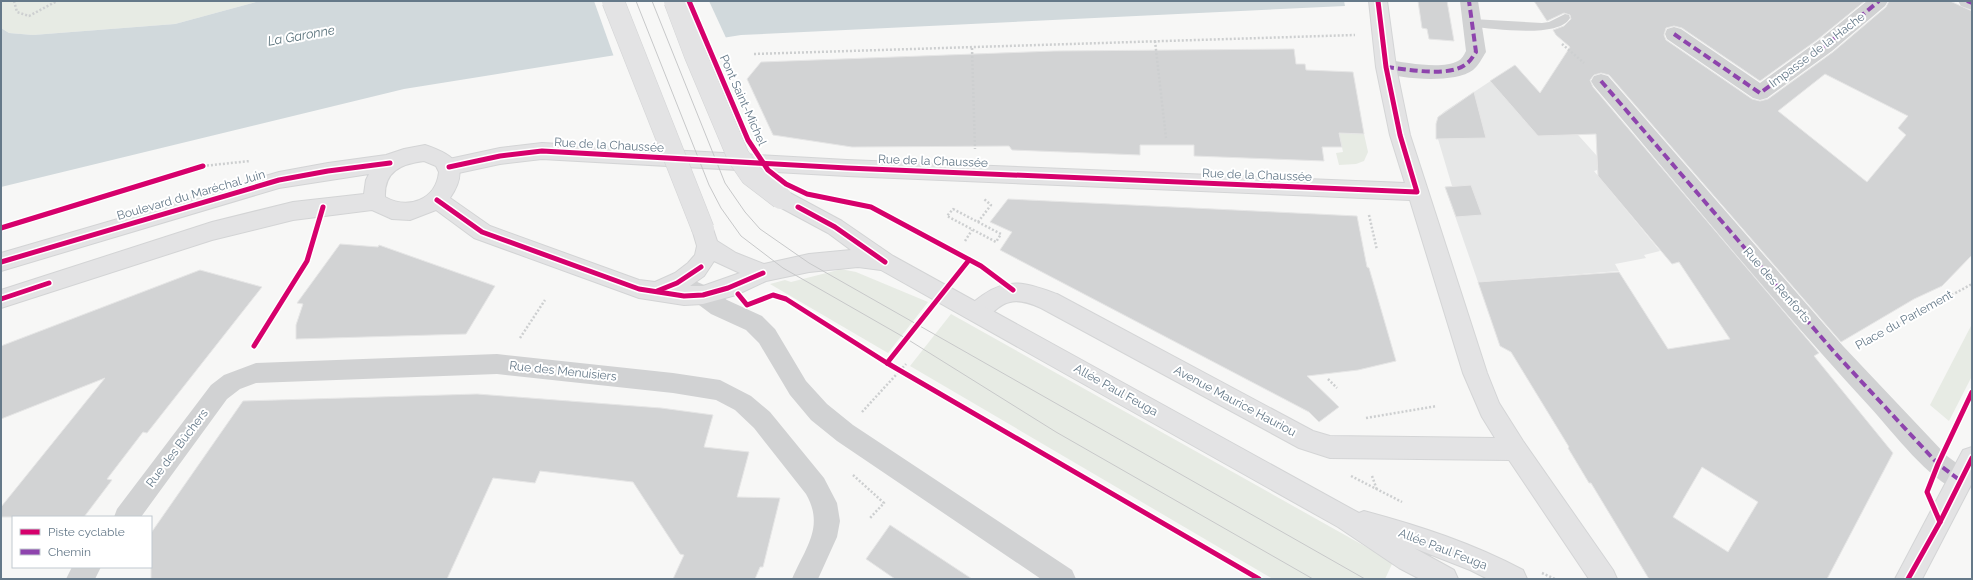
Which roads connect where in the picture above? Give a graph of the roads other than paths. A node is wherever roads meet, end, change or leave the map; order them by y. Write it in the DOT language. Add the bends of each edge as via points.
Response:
graph roads {
  1 [pos="613,1"];
  2 [pos="676,1"];
  3 [pos="1378,1"];
  4 [pos="1470,1"];
  5 [pos="1880,1"];
  6 [pos="1967,1"];
  7 [pos="1972,3"];
  8 [pos="1565,18"];
  9 [pos="1472,23"];
  10 [pos="1674,34"];
  11 [pos="1386,66"];
  12 [pos="1601,81"];
  13 [pos="390,163"];
  14 [pos="449,167"];
  15 [pos="1417,192"];
  16 [pos="437,200"];
  17 [pos="375,201"];
  18 [pos="706,237"];
  19 [pos="1,262"];
  20 [pos="885,262"];
  21 [pos="762,273"];
  22 [pos="677,283"];
  23 [pos="657,291"];
  24 [pos="703,295"];
  25 [pos="1,299"];
  26 [pos="976,312"];
  27 [pos="232,382"];
  28 [pos="1515,449"];
  29 [pos="1972,458"];
  30 [pos="1961,481"];
  31 [pos="127,516"];
  32 [pos="1347,518"];
  33 [pos="87,568"];
  34 [pos="79,579"];
  35 [pos="805,579"];
  36 [pos="1063,579"];
  37 [pos="1445,579"];
  38 [pos="1514,579"];
  39 [pos="1604,579"];
  40 [pos="1908,579"];
  1 -- 18 [label="main road, bridge"];
  2 -- 20 [label="main road, Allée Paul Feuga, bridge" via="695,54 738,156 751,175 781,198 835,227"];
  3 -- 11 [label="main road"];
  4 -- 9 [label="street"];
  5 -- 10 [label="street, Impasse de la Hache" via="1825,46 1760,93"];
  6 -- 7 [label="street"];
  8 -- 9 [label="lane" via="1551,26 1542,27"];
  9 -- 11 [label="street" via="1476,52 1466,66 1449,70 1422,70"];
  11 -- 15 [label="main road" via="1400,135"];
  12 -- 30 [label="street, Rue des Renforts" via="1835,353 1938,464"];
  13 -- 14 [label="main road" via="401,157 425,153 436,155"];
  13 -- 17 [label="main road" via="379,172 375,181"];
  13 -- 19 [label="main road, Boulevard du Maréchal Juin" via="279,180"];
  14 -- 15 [label="main road, Rue de la Chaussée" via="500,156 542,151 847,168"];
  14 -- 16 [label="main road" via="449,183"];
  15 -- 28 [label="main road" via="1475,373 1490,408"];
  16 -- 17 [label="main road" via="415,211 402,212 390,211"];
  16 -- 23 [label="main road, Allée Paul Feuga" via="482,232 602,277"];
  17 -- 25 [label="main road" via="293,211 212,231"];
  18 -- 21 [label="main road" via="728,259"];
  18 -- 22 [label="main road" via="706,256 700,267"];
  20 -- 21 [label="main road, Allée Paul Feuga" via="858,258 838,259"];
  20 -- 26 [label="main road, Allée Paul Feuga"];
  21 -- 24 [label="main road, Allée Paul Feuga" via="728,288"];
  22 -- 23 [label="main road"];
  22 -- 24 [label="street"];
  23 -- 24 [label="main road, Allée Paul Feuga" via="684,296"];
  24 -- 36 [label="street" via="719,307 754,323 767,336 798,388 819,412 845,433"];
  26 -- 28 [label="main road, Avenue Maurice Hauriou" via="1013,290 1029,293 1049,301 1307,440 1330,446"];
  26 -- 32 [label="main road, Allée Paul Feuga"];
  27 -- 31 [label="street, Rue des Bûchers" via="219,392"];
  27 -- 35 [label="street, Rue des Menuisiers" via="256,372 497,364 673,382 720,390 743,403 762,420 815,486 825,503 828,521 824,537"];
  28 -- 39 [label="main road"];
  29 -- 30 [label="main road"];
  30 -- 40 [label="main road"];
  32 -- 37 [label="main road, Allée Paul Feuga" via="1408,559"];
  32 -- 38 [label="main road, Allée Paul Feuga" via="1418,537 1478,560"];
  33 -- 34 [label="street"];
}
